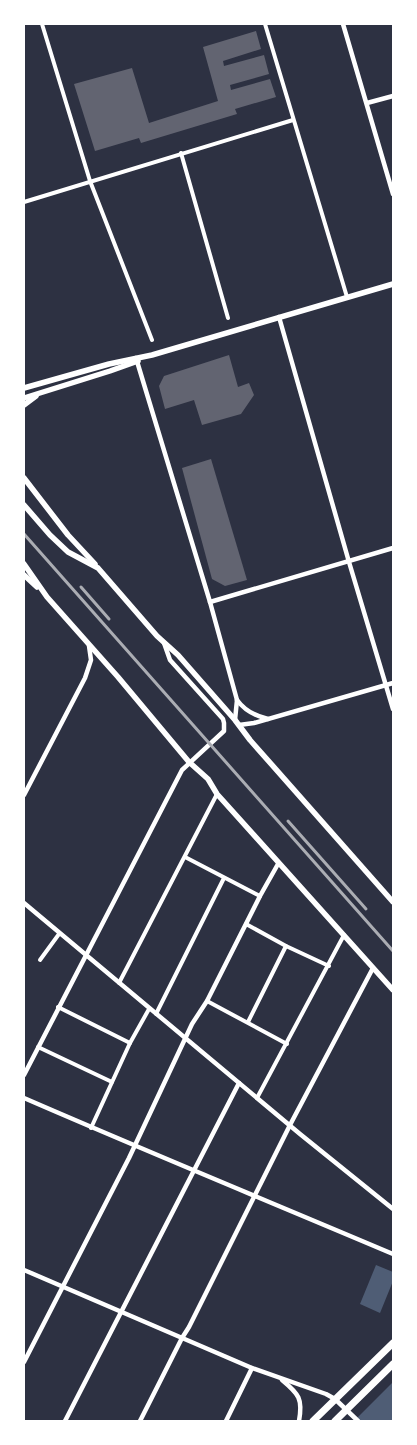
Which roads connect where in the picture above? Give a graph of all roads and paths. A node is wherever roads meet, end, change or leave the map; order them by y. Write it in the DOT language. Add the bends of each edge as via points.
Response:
graph roads {
  1 [pos="42,24"];
  2 [pos="265,24"];
  3 [pos="344,24"];
  4 [pos="393,96"];
  5 [pos="367,104"];
  6 [pos="293,120"];
  7 [pos="181,153"];
  8 [pos="90,182"];
  9 [pos="393,194"];
  10 [pos="24,202"];
  11 [pos="393,284"];
  12 [pos="347,298"];
  13 [pos="280,317"];
  14 [pos="228,318"];
  15 [pos="152,340"];
  16 [pos="136,360"];
  17 [pos="24,388"];
  18 [pos="38,394"];
  19 [pos="24,398"];
  20 [pos="24,406"];
  21 [pos="24,478"];
  22 [pos="24,505"];
  23 [pos="393,548"];
  24 [pos="349,562"];
  25 [pos="24,564"];
  26 [pos="98,568"];
  27 [pos="24,575"];
  28 [pos="47,598"];
  29 [pos="210,602"];
  30 [pos="164,643"];
  31 [pos="89,644"];
  32 [pos="393,683"];
  33 [pos="386,685"];
  34 [pos="237,700"];
  35 [pos="393,709"];
  36 [pos="269,719"];
  37 [pos="234,720"];
  38 [pos="239,725"];
  39 [pos="189,762"];
  40 [pos="217,794"];
  41 [pos="24,795"];
  42 [pos="185,856"];
  43 [pos="278,864"];
  44 [pos="224,878"];
  45 [pos="260,896"];
  46 [pos="393,902"];
  47 [pos="24,903"];
  48 [pos="246,924"];
  49 [pos="59,934"];
  50 [pos="344,935"];
  51 [pos="286,946"];
  52 [pos="85,955"];
  53 [pos="40,960"];
  54 [pos="328,966"];
  55 [pos="373,968"];
  56 [pos="119,983"];
  57 [pos="393,990"];
  58 [pos="207,1001"];
  59 [pos="58,1007"];
  60 [pos="149,1009"];
  61 [pos="156,1014"];
  62 [pos="248,1022"];
  63 [pos="185,1038"];
  64 [pos="130,1044"];
  65 [pos="287,1044"];
  66 [pos="38,1046"];
  67 [pos="24,1075"];
  68 [pos="112,1082"];
  69 [pos="239,1083"];
  70 [pos="24,1098"];
  71 [pos="258,1098"];
  72 [pos="290,1125"];
  73 [pos="91,1128"];
  74 [pos="134,1146"];
  75 [pos="195,1169"];
  76 [pos="256,1195"];
  77 [pos="393,1209"];
  78 [pos="393,1254"];
  79 [pos="24,1270"];
  80 [pos="62,1287"];
  81 [pos="121,1313"];
  82 [pos="182,1338"];
  83 [pos="393,1342"];
  84 [pos="24,1362"];
  85 [pos="393,1364"];
  86 [pos="252,1368"];
  87 [pos="279,1378"];
  88 [pos="335,1400"];
  89 [pos="347,1410"];
  90 [pos="65,1421"];
  91 [pos="140,1421"];
  92 [pos="226,1421"];
  93 [pos="299,1421"];
  94 [pos="313,1421"];
  95 [pos="335,1421"];
  96 [pos="358,1421"];
  1 -- 8 [label="street"];
  2 -- 6 [label="street"];
  3 -- 5 [label="street"];
  4 -- 5 [label="street"];
  5 -- 9 [label="street"];
  6 -- 7 [label="street"];
  6 -- 12 [label="street"];
  7 -- 8 [label="street"];
  7 -- 14 [label="street"];
  8 -- 10 [label="street"];
  8 -- 15 [label="street"];
  11 -- 12 [label="street"];
  12 -- 13 [label="street"];
  13 -- 16 [label="street"];
  13 -- 24 [label="street"];
  16 -- 17 [label="street" via="109,364"];
  16 -- 18 [label="street"];
  16 -- 29 [label="street"];
  18 -- 19 [label="street"];
  18 -- 20 [label="street"];
  21 -- 26 [label="street"];
  22 -- 26 [label="street" via="68,552"];
  23 -- 24 [label="street"];
  24 -- 29 [label="street"];
  24 -- 33 [label="street"];
  25 -- 28 [label="street"];
  26 -- 30 [label="street"];
  27 -- 28 [label="street"];
  28 -- 31 [label="street"];
  29 -- 34 [label="street"];
  30 -- 37 [label="street"];
  30 -- 39 [label="street" via="170,660 224,723 221,735"];
  31 -- 39 [label="street"];
  31 -- 41 [label="street" via="91,660 85,678"];
  32 -- 33 [label="street"];
  33 -- 35 [label="street"];
  33 -- 36 [label="street"];
  34 -- 36 [label="street" via="251,713"];
  34 -- 37 [label="street"];
  36 -- 38 [label="street"];
  37 -- 38 [label="street"];
  38 -- 46 [label="street"];
  39 -- 40 [label="street" via="208,779"];
  39 -- 52 [label="street"];
  40 -- 42 [label="street"];
  40 -- 43 [label="street"];
  42 -- 44 [label="street"];
  42 -- 56 [label="street"];
  43 -- 45 [label="street"];
  43 -- 50 [label="street"];
  44 -- 45 [label="street"];
  44 -- 61 [label="street"];
  45 -- 48 [label="street"];
  47 -- 49 [label="street"];
  48 -- 51 [label="street"];
  48 -- 58 [label="street"];
  49 -- 52 [label="street"];
  49 -- 53 [label="street"];
  50 -- 54 [label="street"];
  50 -- 55 [label="street"];
  51 -- 54 [label="street"];
  51 -- 62 [label="street"];
  52 -- 56 [label="street"];
  52 -- 59 [label="street"];
  54 -- 65 [label="street"];
  55 -- 57 [label="street"];
  55 -- 72 [label="street"];
  56 -- 60 [label="street"];
  58 -- 62 [label="street"];
  58 -- 63 [label="street"];
  59 -- 64 [label="street"];
  59 -- 66 [label="street"];
  60 -- 61 [label="street"];
  60 -- 64 [label="street"];
  61 -- 63 [label="street"];
  62 -- 65 [label="street"];
  63 -- 69 [label="street"];
  63 -- 74 [label="street"];
  64 -- 68 [label="street"];
  65 -- 71 [label="street"];
  66 -- 67 [label="street"];
  66 -- 68 [label="street"];
  68 -- 73 [label="street"];
  69 -- 71 [label="street"];
  69 -- 75 [label="street"];
  70 -- 73 [label="street"];
  71 -- 72 [label="street"];
  72 -- 76 [label="street"];
  72 -- 77 [label="street"];
  73 -- 74 [label="street"];
  74 -- 75 [label="street"];
  74 -- 80 [label="street"];
  75 -- 76 [label="street"];
  75 -- 81 [label="street"];
  76 -- 78 [label="street"];
  76 -- 82 [label="street"];
  79 -- 80 [label="street"];
  80 -- 81 [label="street"];
  80 -- 84 [label="street"];
  81 -- 82 [label="street"];
  81 -- 90 [label="street"];
  82 -- 86 [label="street"];
  82 -- 91 [label="street"];
  83 -- 88 [label="main road"];
  85 -- 89 [label="main road"];
  86 -- 87 [label="street"];
  86 -- 92 [label="street"];
  87 -- 88 [label="street" via="317,1390"];
  87 -- 93 [label="street" via="294,1390 300,1400"];
  88 -- 89 [label="street"];
  88 -- 94 [label="main road"];
  89 -- 95 [label="main road"];
  89 -- 96 [label="street"];
}
